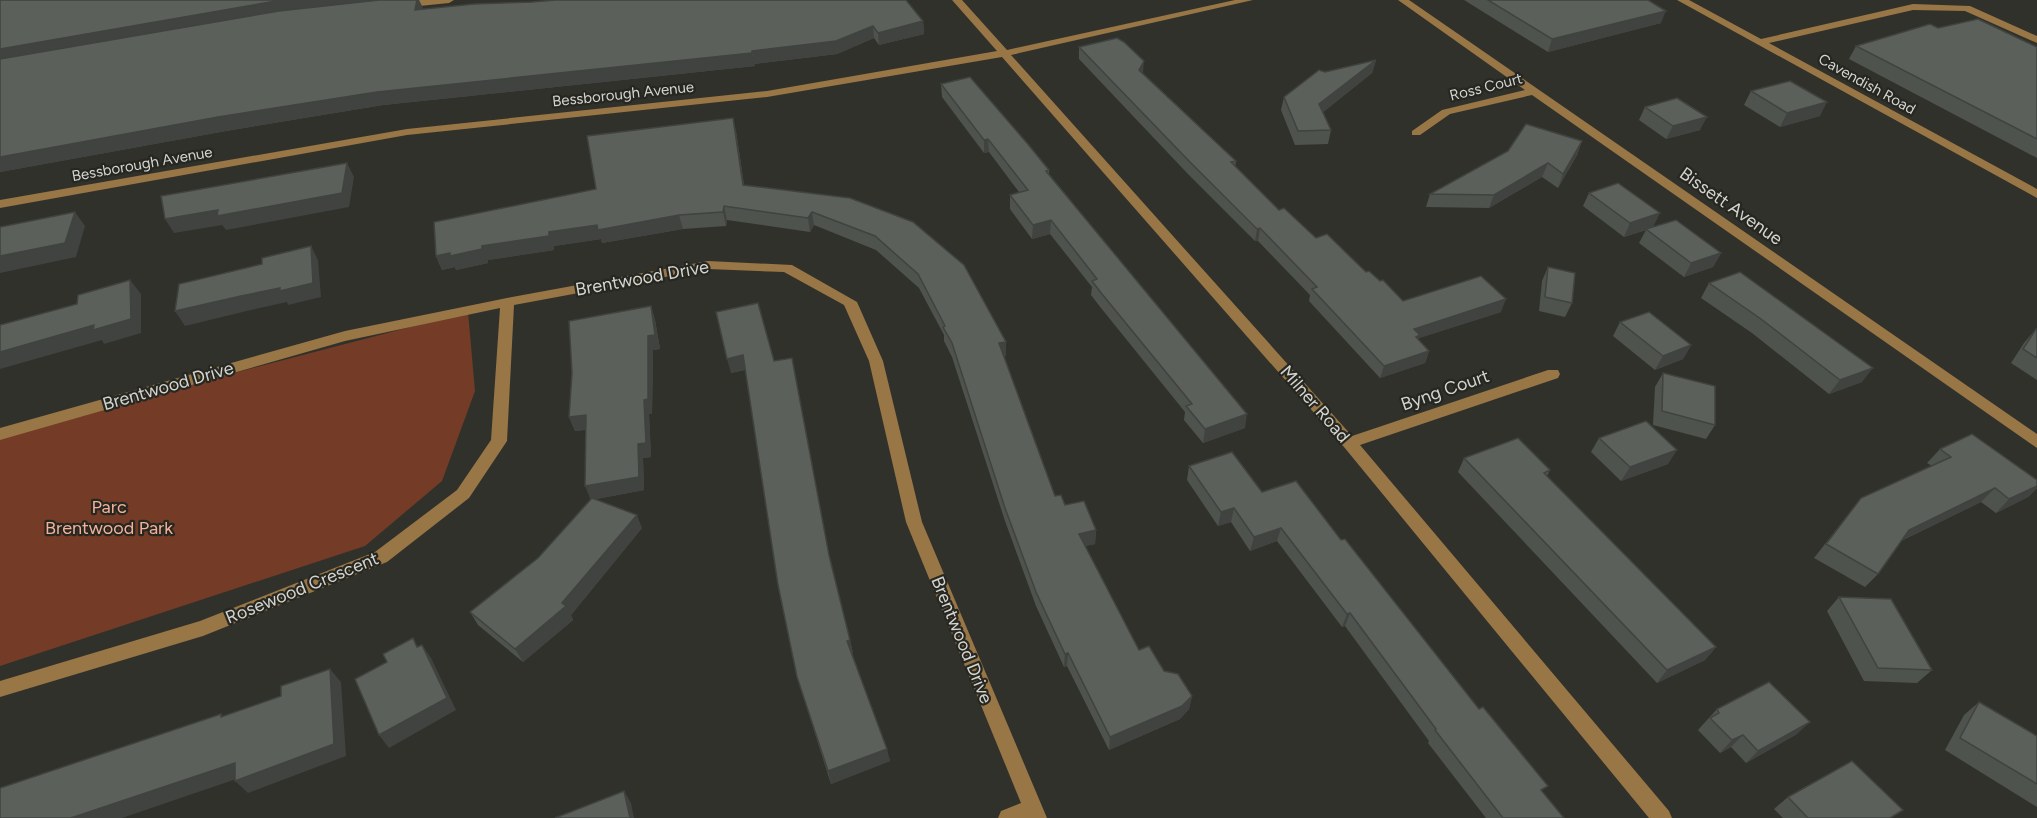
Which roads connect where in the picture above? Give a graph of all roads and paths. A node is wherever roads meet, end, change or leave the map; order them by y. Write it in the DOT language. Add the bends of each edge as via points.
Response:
graph roads {
  1 [pos="449,0"];
  2 [pos="957,0"];
  3 [pos="1248,0"];
  4 [pos="1403,0"];
  5 [pos="1682,0"];
  6 [pos="390,6"];
  7 [pos="2037,40"];
  8 [pos="1761,42"];
  9 [pos="1006,53"];
  10 [pos="1534,91"];
  11 [pos="1416,133"];
  12 [pos="2037,194"];
  13 [pos="0,204"];
  14 [pos="507,302"];
  15 [pos="1553,374"];
  16 [pos="0,434"];
  17 [pos="2037,442"];
  18 [pos="1349,443"];
  19 [pos="0,689"];
  20 [pos="1034,813"];
  21 [pos="1008,818"];
  22 [pos="1662,818"];
  1 -- 6 [label="street"];
  2 -- 9 [label="street, Milner Road"];
  3 -- 9 [label="street, Bessborough Avenue"];
  4 -- 10 [label="street, Bissett Avenue"];
  5 -- 8 [label="street, Cavendish Road"];
  7 -- 8 [label="street" via="1967,8 1913,7"];
  8 -- 12 [label="street, Cavendish Road"];
  9 -- 13 [label="street, Bessborough Avenue" via="767,94 407,132"];
  9 -- 18 [label="street, Milner Road"];
  10 -- 11 [label="street, Ross Court" via="1446,112"];
  10 -- 17 [label="street, Bissett Avenue"];
  14 -- 16 [label="street, Brentwood Drive" via="345,336"];
  14 -- 19 [label="street, Rosewood Crescent" via="499,441 463,494 381,557 203,628"];
  14 -- 20 [label="street, Brentwood Drive" via="708,265 787,268 850,302 876,361 914,522"];
  15 -- 18 [label="street, Byng Court"];
  18 -- 22 [label="street, Milner Road"];
  20 -- 21 [label="street"];
}
